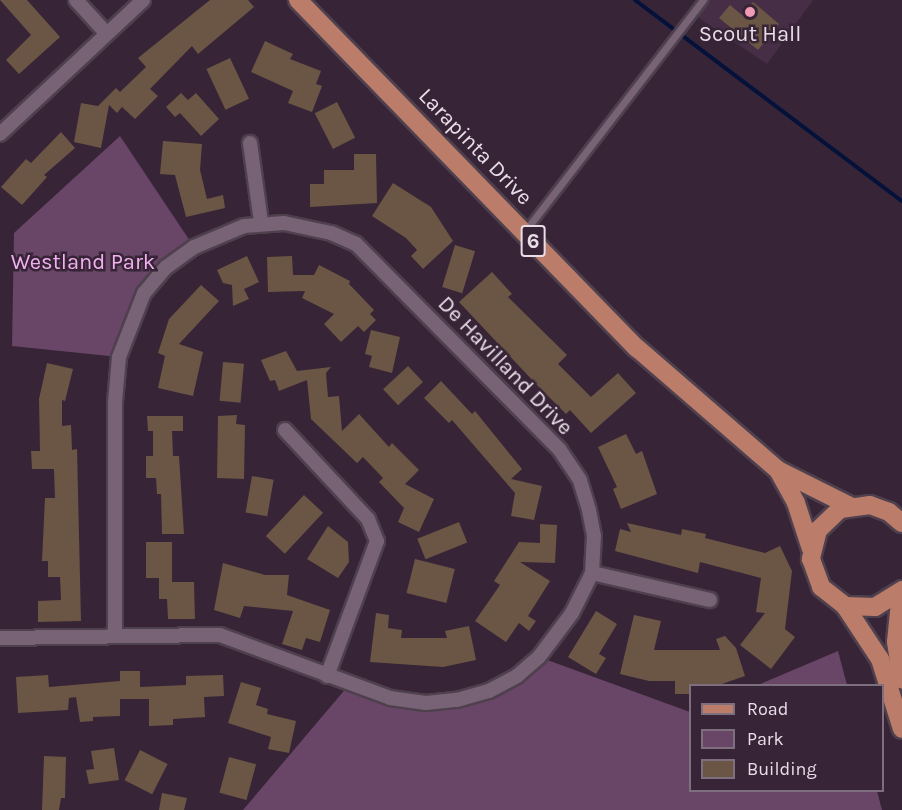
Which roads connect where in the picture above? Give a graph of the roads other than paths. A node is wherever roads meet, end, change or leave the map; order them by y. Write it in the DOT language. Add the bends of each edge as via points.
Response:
graph roads {
  1 [pos="76,0"];
  2 [pos="144,0"];
  3 [pos="298,0"];
  4 [pos="703,0"];
  5 [pos="106,33"];
  6 [pos="0,134"];
  7 [pos="250,143"];
  8 [pos="261,222"];
  9 [pos="525,232"];
  10 [pos="285,430"];
  11 [pos="778,470"];
  12 [pos="850,506"];
  13 [pos="900,520"];
  14 [pos="811,549"];
  15 [pos="592,573"];
  16 [pos="901,591"];
  17 [pos="710,600"];
  18 [pos="844,606"];
  19 [pos="115,636"];
  20 [pos="0,638"];
  21 [pos="327,676"];
  22 [pos="902,680"];
  23 [pos="902,729"];
  1 -- 5 [label="street"];
  2 -- 5 [label="street"];
  3 -- 9 [label="main road, Larapinta Drive / 6"];
  4 -- 9 [label="lane"];
  5 -- 6 [label="street"];
  7 -- 8 [label="street"];
  8 -- 15 [label="street, De Havilland Drive" via="331,233 356,244 560,450 580,480 589,510 594,536"];
  8 -- 19 [label="street, De Havilland Drive" via="194,247 166,267 144,293 134,313 119,357 116,402"];
  9 -- 11 [label="main road, Larapinta Drive / 6" via="637,348"];
  10 -- 21 [label="street" via="368,519 377,541"];
  11 -- 12 [label="main road, Larapinta Drive / 6"];
  11 -- 14 [label="main road, Larapinta Drive / 6" via="796,503"];
  12 -- 13 [label="main road, 6" via="870,505"];
  12 -- 14 [label="main road" via="824,521"];
  14 -- 18 [label="main road, 6" via="812,569 820,587"];
  15 -- 17 [label="street"];
  15 -- 21 [label="street, De Havilland Drive" via="572,613 538,657 517,676 489,691 426,703 390,698"];
  16 -- 18 [label="main road" via="875,607"];
  16 -- 22 [label="main road" via="896,642"];
  18 -- 23 [label="main road, 6" via="880,659"];
  19 -- 20 [label="street, De Havilland Drive"];
  19 -- 21 [label="street, De Havilland Drive" via="220,635"];
}
